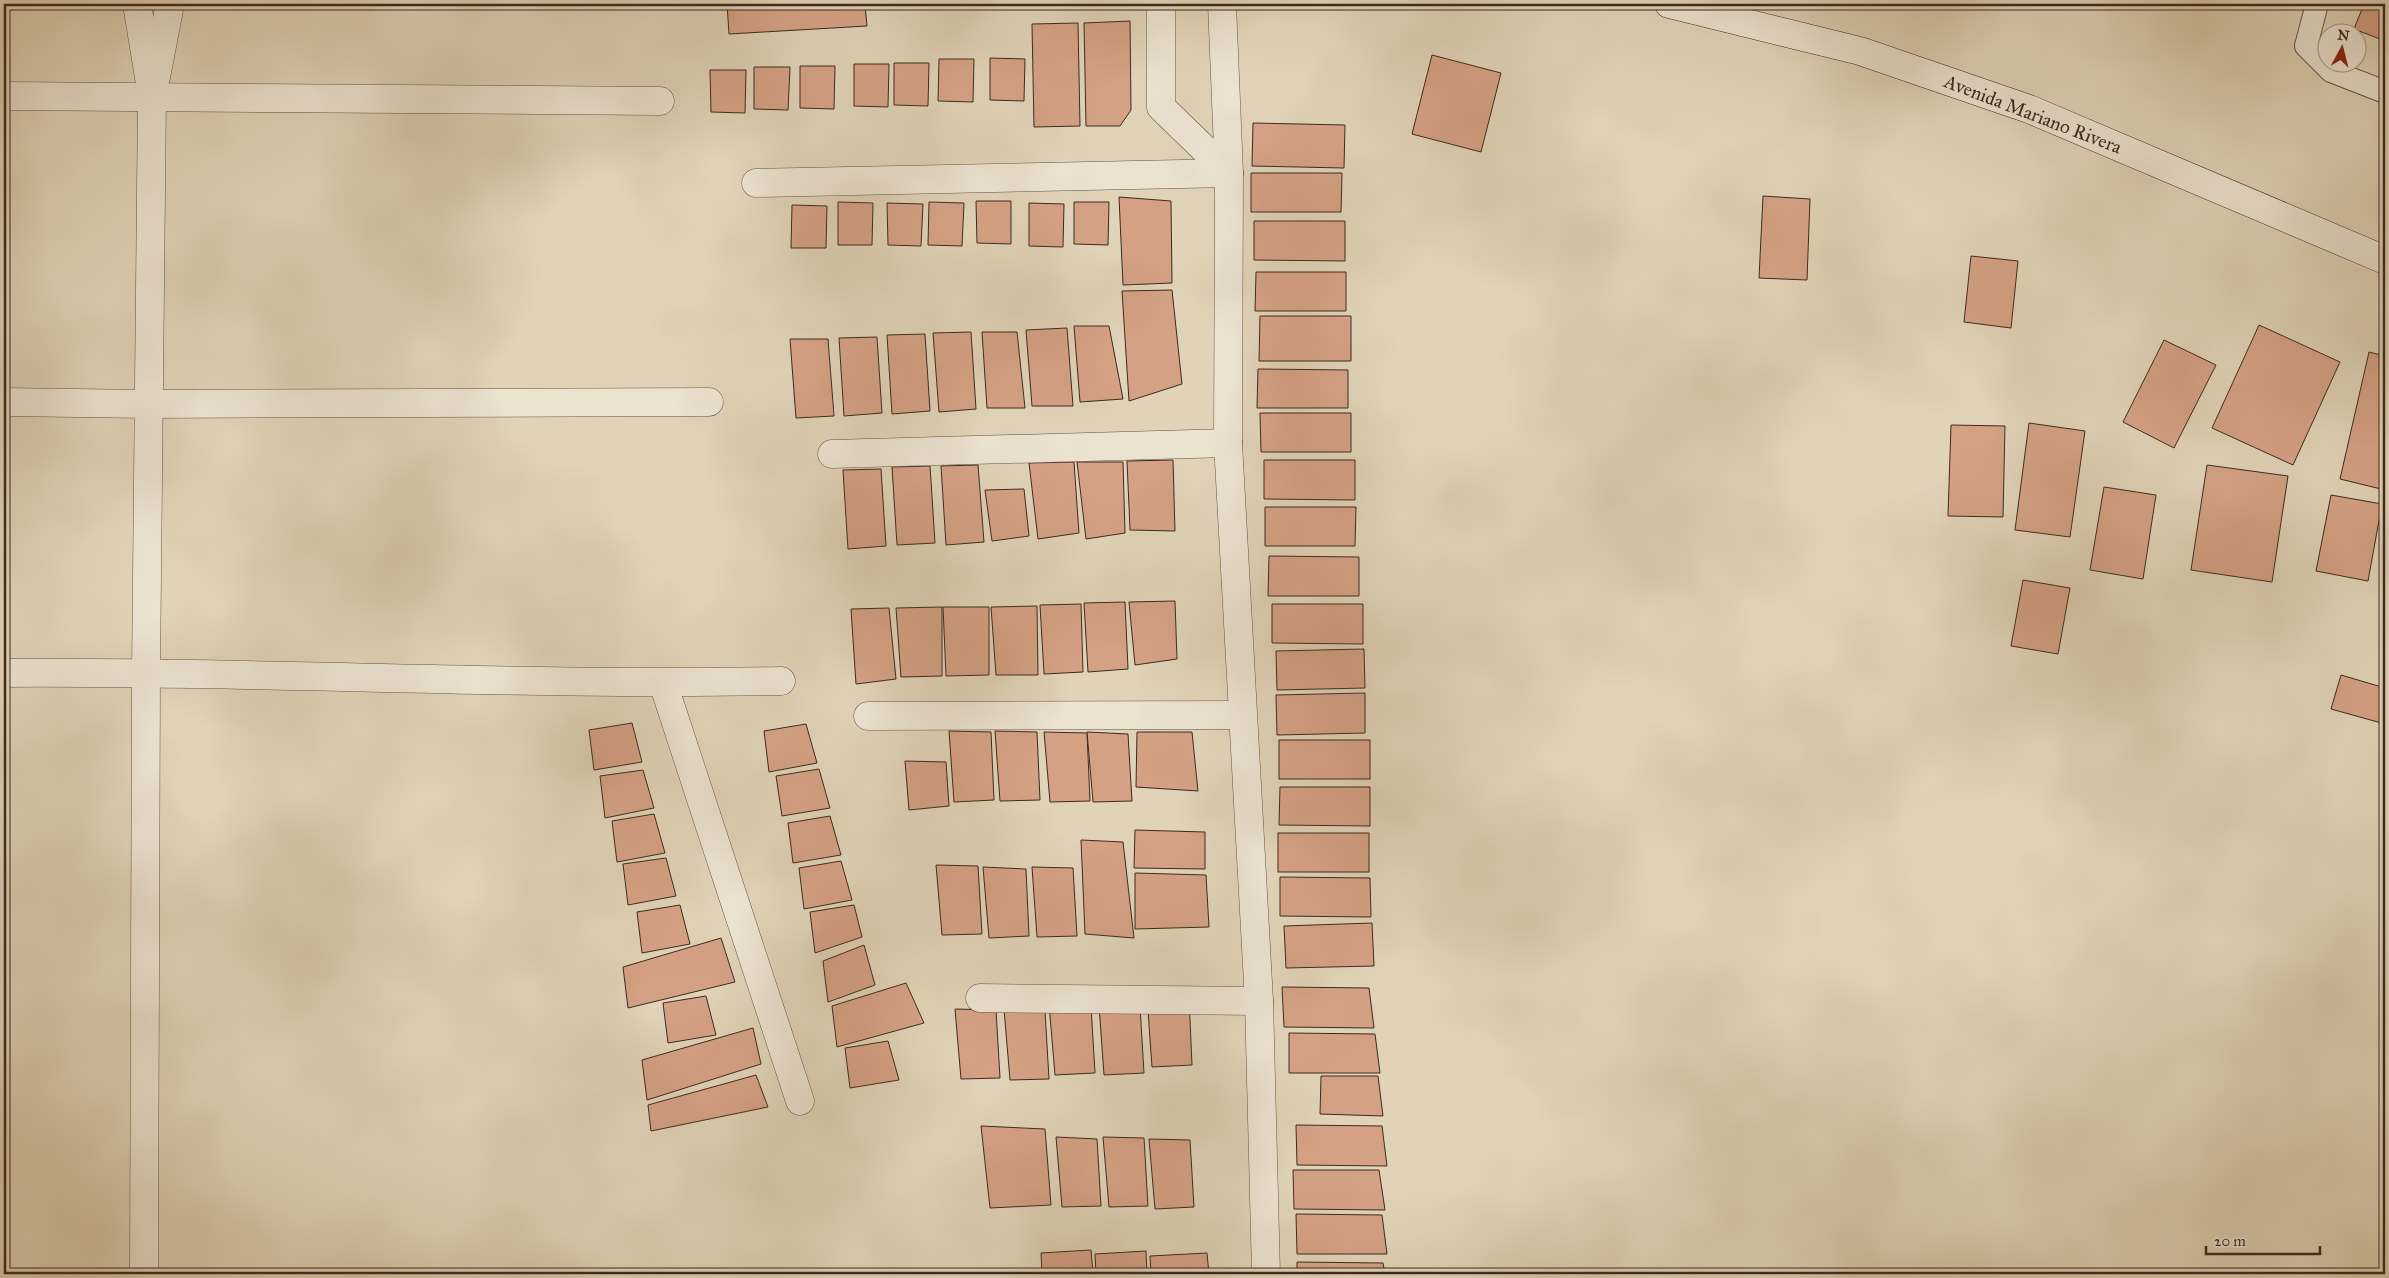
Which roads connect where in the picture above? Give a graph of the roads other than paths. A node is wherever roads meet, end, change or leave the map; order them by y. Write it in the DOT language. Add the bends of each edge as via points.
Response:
graph roads {
  1 [pos="137,4"];
  2 [pos="170,4"];
  3 [pos="1160,4"];
  4 [pos="1222,4"];
  5 [pos="1670,4"];
  6 [pos="2317,4"];
  7 [pos="2385,92"];
  8 [pos="4,96"];
  9 [pos="152,96"];
  10 [pos="660,101"];
  11 [pos="1229,173"];
  12 [pos="756,183"];
  13 [pos="2385,260"];
  14 [pos="4,402"];
  15 [pos="709,402"];
  16 [pos="148,404"];
  17 [pos="1228,443"];
  18 [pos="832,454"];
  19 [pos="146,672"];
  20 [pos="4,674"];
  21 [pos="781,682"];
  22 [pos="663,684"];
  23 [pos="1241,715"];
  24 [pos="868,716"];
  25 [pos="980,998"];
  26 [pos="1258,1001"];
  27 [pos="800,1101"];
  28 [pos="144,1274"];
  29 [pos="1266,1274"];
  1 -- 9 [label="street"];
  2 -- 9 [label="street"];
  3 -- 11 [label="street" via="1161,107"];
  4 -- 11 [label="street"];
  5 -- 13 [label="street, Avenida Mariano Rivera" via="1860,51 2029,109"];
  6 -- 7 [label="lane" via="2306,46 2331,71"];
  8 -- 9 [label="street"];
  9 -- 10 [label="street"];
  9 -- 16 [label="street"];
  11 -- 12 [label="street"];
  11 -- 17 [label="street"];
  14 -- 16 [label="street"];
  15 -- 16 [label="street"];
  16 -- 19 [label="street"];
  17 -- 18 [label="street"];
  17 -- 23 [label="street"];
  19 -- 20 [label="street"];
  19 -- 22 [label="street"];
  19 -- 28 [label="street"];
  21 -- 22 [label="street"];
  22 -- 27 [label="street"];
  23 -- 24 [label="street"];
  23 -- 26 [label="street"];
  25 -- 26 [label="street"];
  26 -- 29 [label="street"];
}
